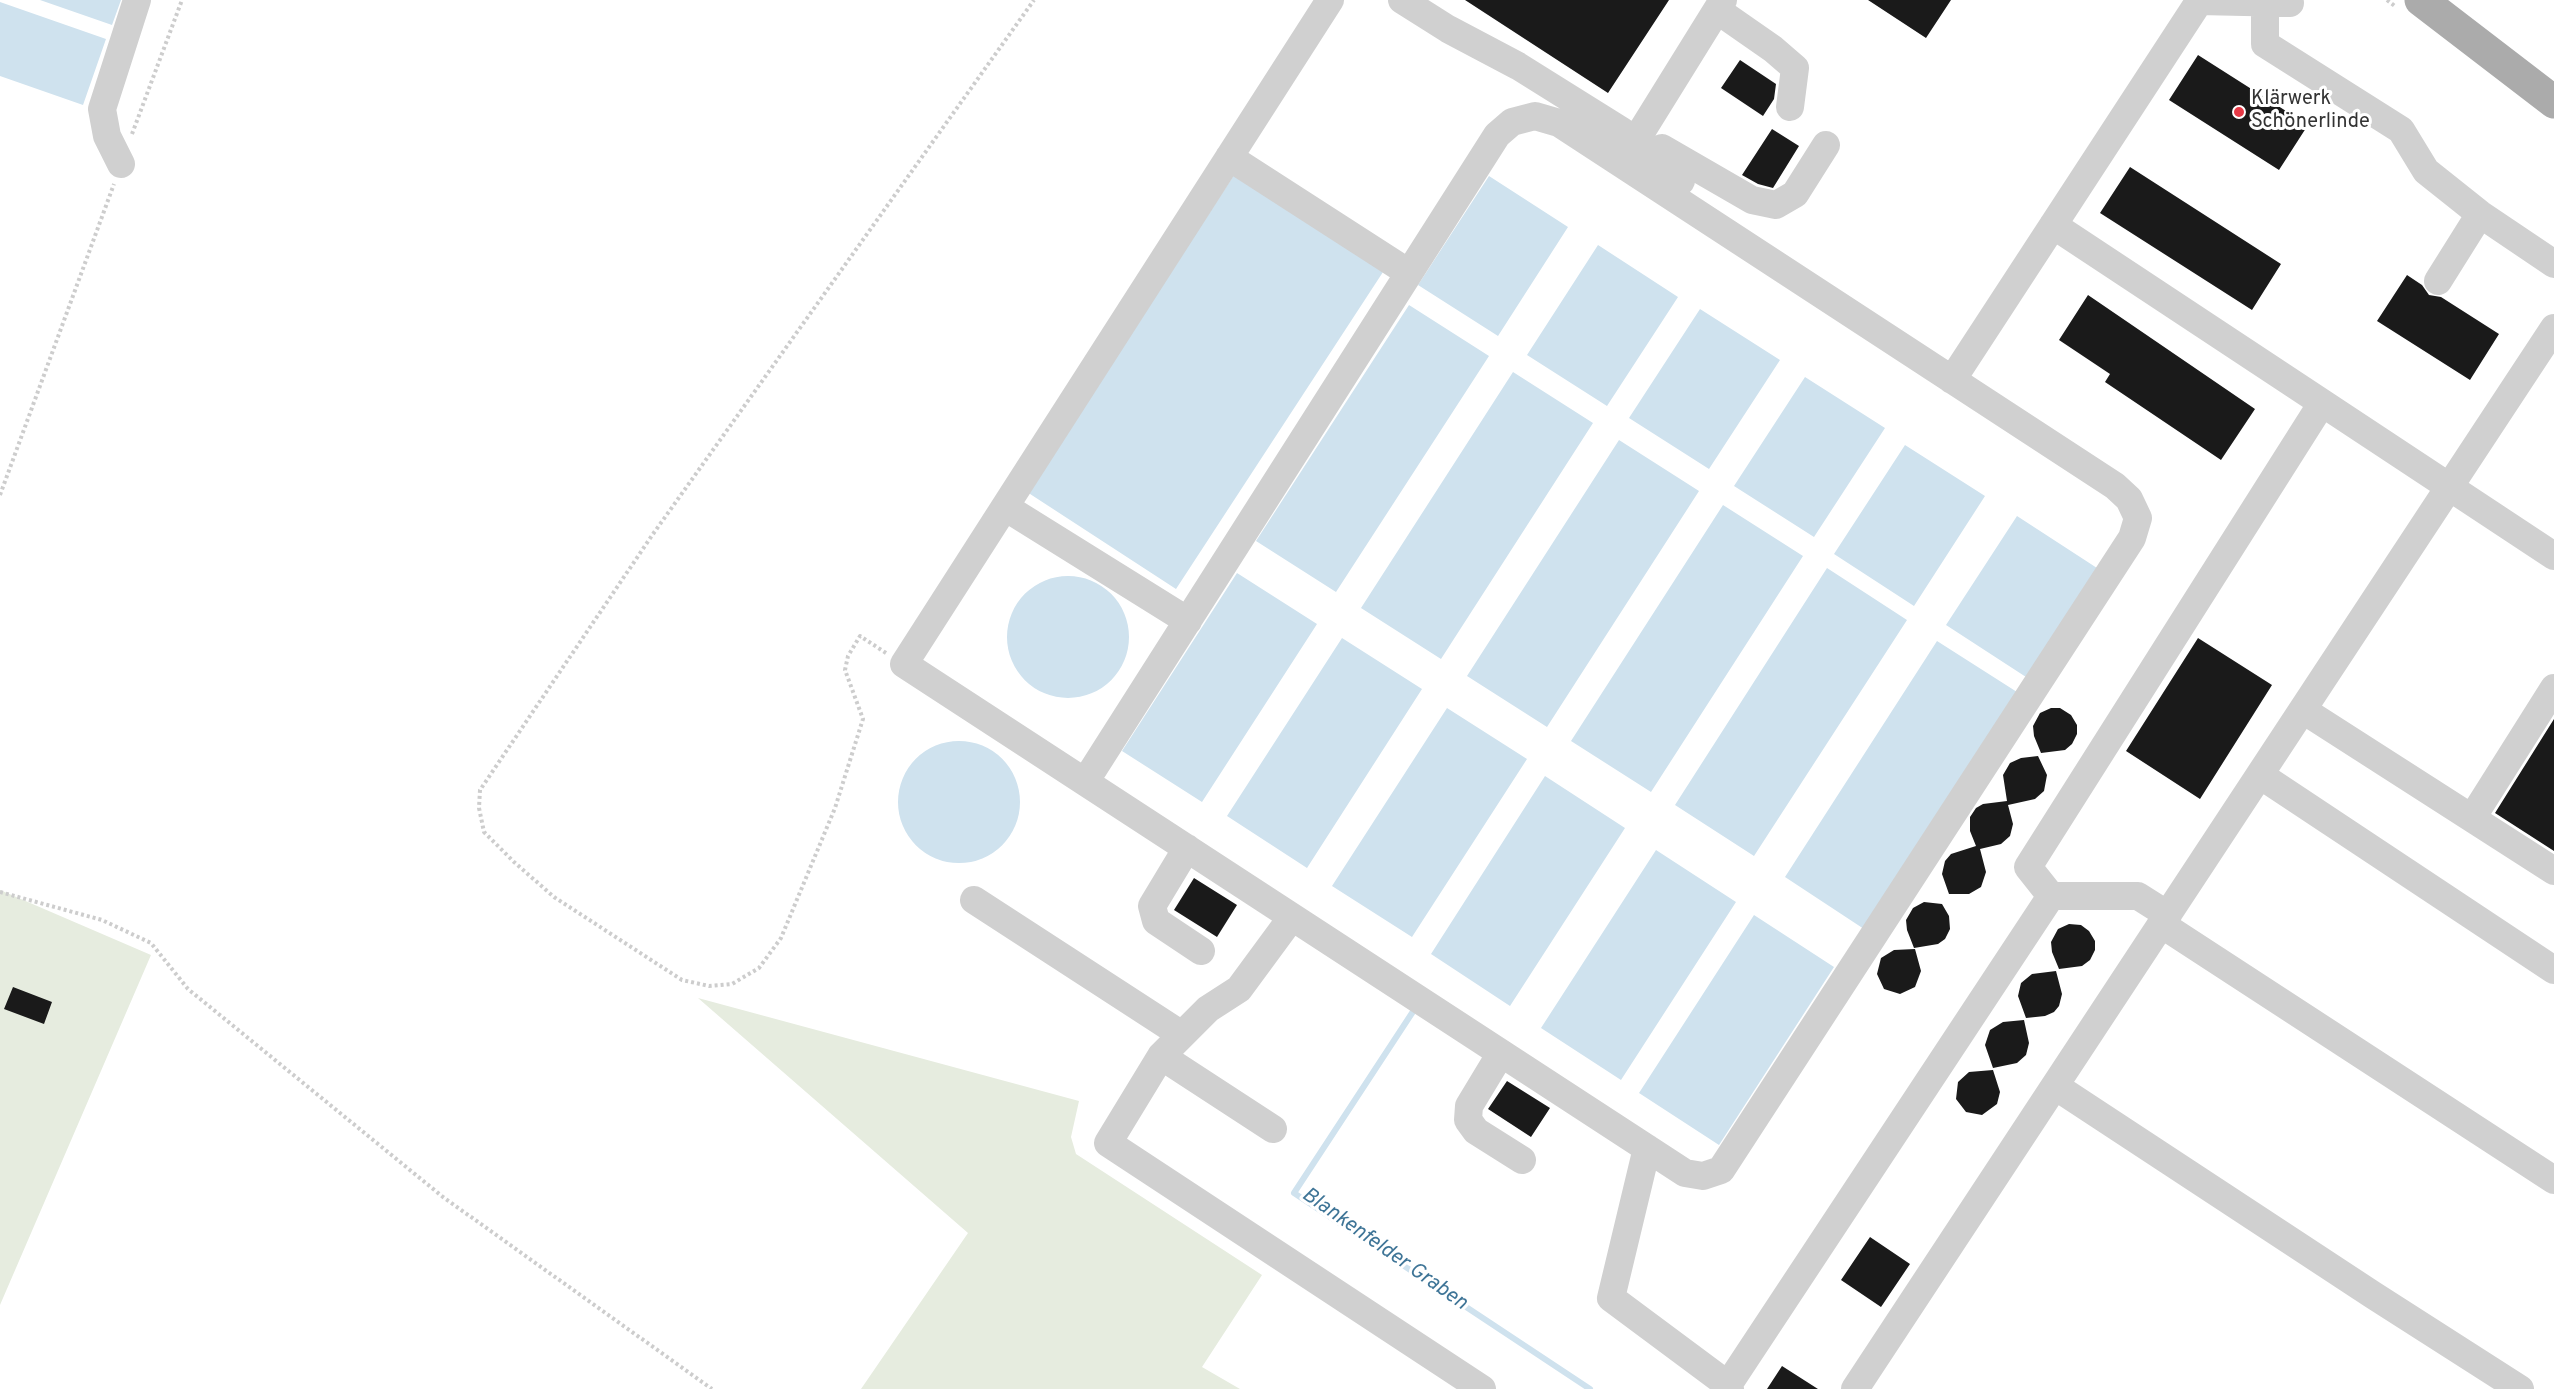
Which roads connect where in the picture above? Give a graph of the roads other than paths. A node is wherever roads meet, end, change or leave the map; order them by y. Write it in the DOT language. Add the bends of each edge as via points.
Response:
graph roads {
  1 [pos="137,0"];
  2 [pos="1330,0"];
  3 [pos="1402,0"];
  4 [pos="2200,0"];
  5 [pos="2421,0"];
  6 [pos="1720,5"];
  7 [pos="2554,102"];
  8 [pos="1790,107"];
  9 [pos="1630,134"];
  10 [pos="1826,145"];
  11 [pos="1229,157"];
  12 [pos="122,164"];
  13 [pos="2480,214"];
  14 [pos="2053,225"];
  15 [pos="1766,258"];
  16 [pos="2554,264"];
  17 [pos="1408,273"];
  18 [pos="2438,281"];
  19 [pos="2554,328"];
  20 [pos="1952,380"];
  21 [pos="2322,403"];
  22 [pos="2450,487"];
  23 [pos="1005,507"];
  24 [pos="2554,556"];
  25 [pos="1188,621"];
  26 [pos="2554,688"];
  27 [pos="2303,710"];
  28 [pos="2260,775"];
  29 [pos="1085,782"];
  30 [pos="2472,818"];
  31 [pos="1187,848"];
  32 [pos="2554,871"];
  33 [pos="2051,896"];
  34 [pos="975,900"];
  35 [pos="1292,917"];
  36 [pos="2165,920"];
  37 [pos="1201,951"];
  38 [pos="2554,970"];
  39 [pos="1182,1035"];
  40 [pos="1501,1053"];
  41 [pos="1161,1056"];
  42 [pos="2055,1086"];
  43 [pos="1273,1129"];
  44 [pos="1647,1148"];
  45 [pos="1522,1160"];
  46 [pos="2554,1180"];
  47 [pos="1729,1387"];
  48 [pos="1482,1389"];
  49 [pos="1855,1389"];
  50 [pos="2520,1389"];
  1 -- 12 [label="lane" via="102,109 107,136"];
  2 -- 11 [label="lane"];
  3 -- 9 [label="lane"];
  4 -- 13 [label="lane" via="2277,3 2265,44 2401,130 2426,171"];
  4 -- 14 [label="lane"];
  5 -- 7 [label="main road"];
  6 -- 8 [label="lane" via="1795,68"];
  6 -- 9 [label="lane"];
  9 -- 10 [label="lane" via="1659,146 1752,200 1776,205 1795,194"];
  9 -- 15 [label="lane" via="1648,157 1743,227"];
  11 -- 17 [label="lane"];
  11 -- 23 [label="lane"];
  13 -- 16 [label="lane"];
  13 -- 18 [label="lane"];
  14 -- 20 [label="lane"];
  14 -- 21 [label="lane"];
  15 -- 17 [label="lane" via="1559,123 1535,116 1512,122 1497,135"];
  15 -- 20 [label="lane"];
  17 -- 25 [label="lane"];
  19 -- 22 [label="lane"];
  20 -- 44 [label="lane" via="2115,486 2129,499 2138,518 2132,538 1721,1170 1703,1176 1685,1173"];
  21 -- 22 [label="lane"];
  21 -- 33 [label="lane" via="2028,867"];
  22 -- 24 [label="lane"];
  22 -- 27 [label="lane"];
  23 -- 25 [label="lane"];
  23 -- 29 [label="lane" via="904,664"];
  25 -- 29 [label="lane"];
  26 -- 30 [label="lane"];
  27 -- 28 [label="lane"];
  27 -- 30 [label="lane"];
  28 -- 36 [label="lane"];
  28 -- 38 [label="lane"];
  29 -- 31 [label="lane"];
  30 -- 32 [label="lane"];
  31 -- 35 [label="lane"];
  31 -- 37 [label="lane" via="1152,906 1156,921"];
  33 -- 36 [label="lane" via="2138,896"];
  33 -- 47 [label="lane"];
  34 -- 39 [label="lane"];
  35 -- 39 [label="lane" via="1239,989 1208,1009"];
  35 -- 40 [label="lane"];
  36 -- 42 [label="lane"];
  36 -- 46 [label="lane"];
  39 -- 41 [label="lane"];
  40 -- 44 [label="lane"];
  40 -- 45 [label="lane" via="1469,1106 1468,1120 1476,1131"];
  41 -- 43 [label="lane"];
  41 -- 48 [label="lane" via="1108,1143"];
  42 -- 49 [label="lane"];
  42 -- 50 [label="lane"];
  44 -- 47 [label="lane" via="1611,1298"];
}
